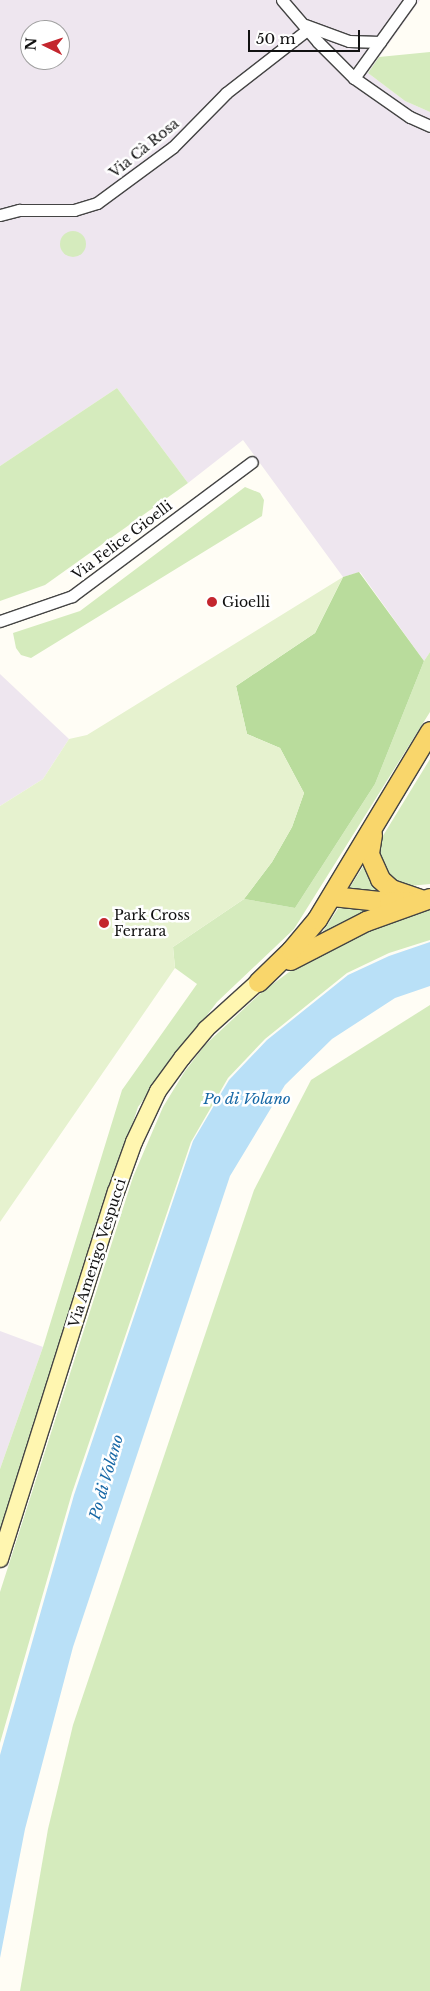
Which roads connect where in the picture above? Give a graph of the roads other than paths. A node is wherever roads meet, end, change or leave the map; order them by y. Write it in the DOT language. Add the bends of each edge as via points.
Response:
graph roads {
  1 [pos="282,0"];
  2 [pos="410,0"];
  3 [pos="304,27"];
  4 [pos="380,42"];
  5 [pos="354,78"];
  6 [pos="430,126"];
  7 [pos="0,215"];
  8 [pos="252,462"];
  9 [pos="0,621"];
  10 [pos="430,732"];
  11 [pos="424,744"];
  12 [pos="373,828"];
  13 [pos="332,896"];
  14 [pos="426,899"];
  15 [pos="258,982"];
  16 [pos="0,1559"];
  1 -- 3 [label="street"];
  2 -- 4 [label="street"];
  3 -- 4 [label="street" via="349,42"];
  3 -- 5 [label="street"];
  3 -- 7 [label="street, Via Cà Rosa" via="226,93 172,147 97,203 74,210 19,210"];
  4 -- 5 [label="street"];
  5 -- 6 [label="street" via="410,117"];
  8 -- 9 [label="street, Via Felice Gioelli" via="72,596"];
  10 -- 11 [label="main road"];
  11 -- 12 [label="main road"];
  12 -- 13 [label="main road"];
  12 -- 14 [label="main road" via="369,854 380,879 391,889"];
  13 -- 14 [label="main road" via="389,902"];
  13 -- 15 [label="main road" via="302,938"];
  14 -- 15 [label="main road" via="366,921 305,950"];
  15 -- 16 [label="main road, Via Amerigo Vespucci" via="218,1017 182,1058 158,1091 134,1142"];
}
